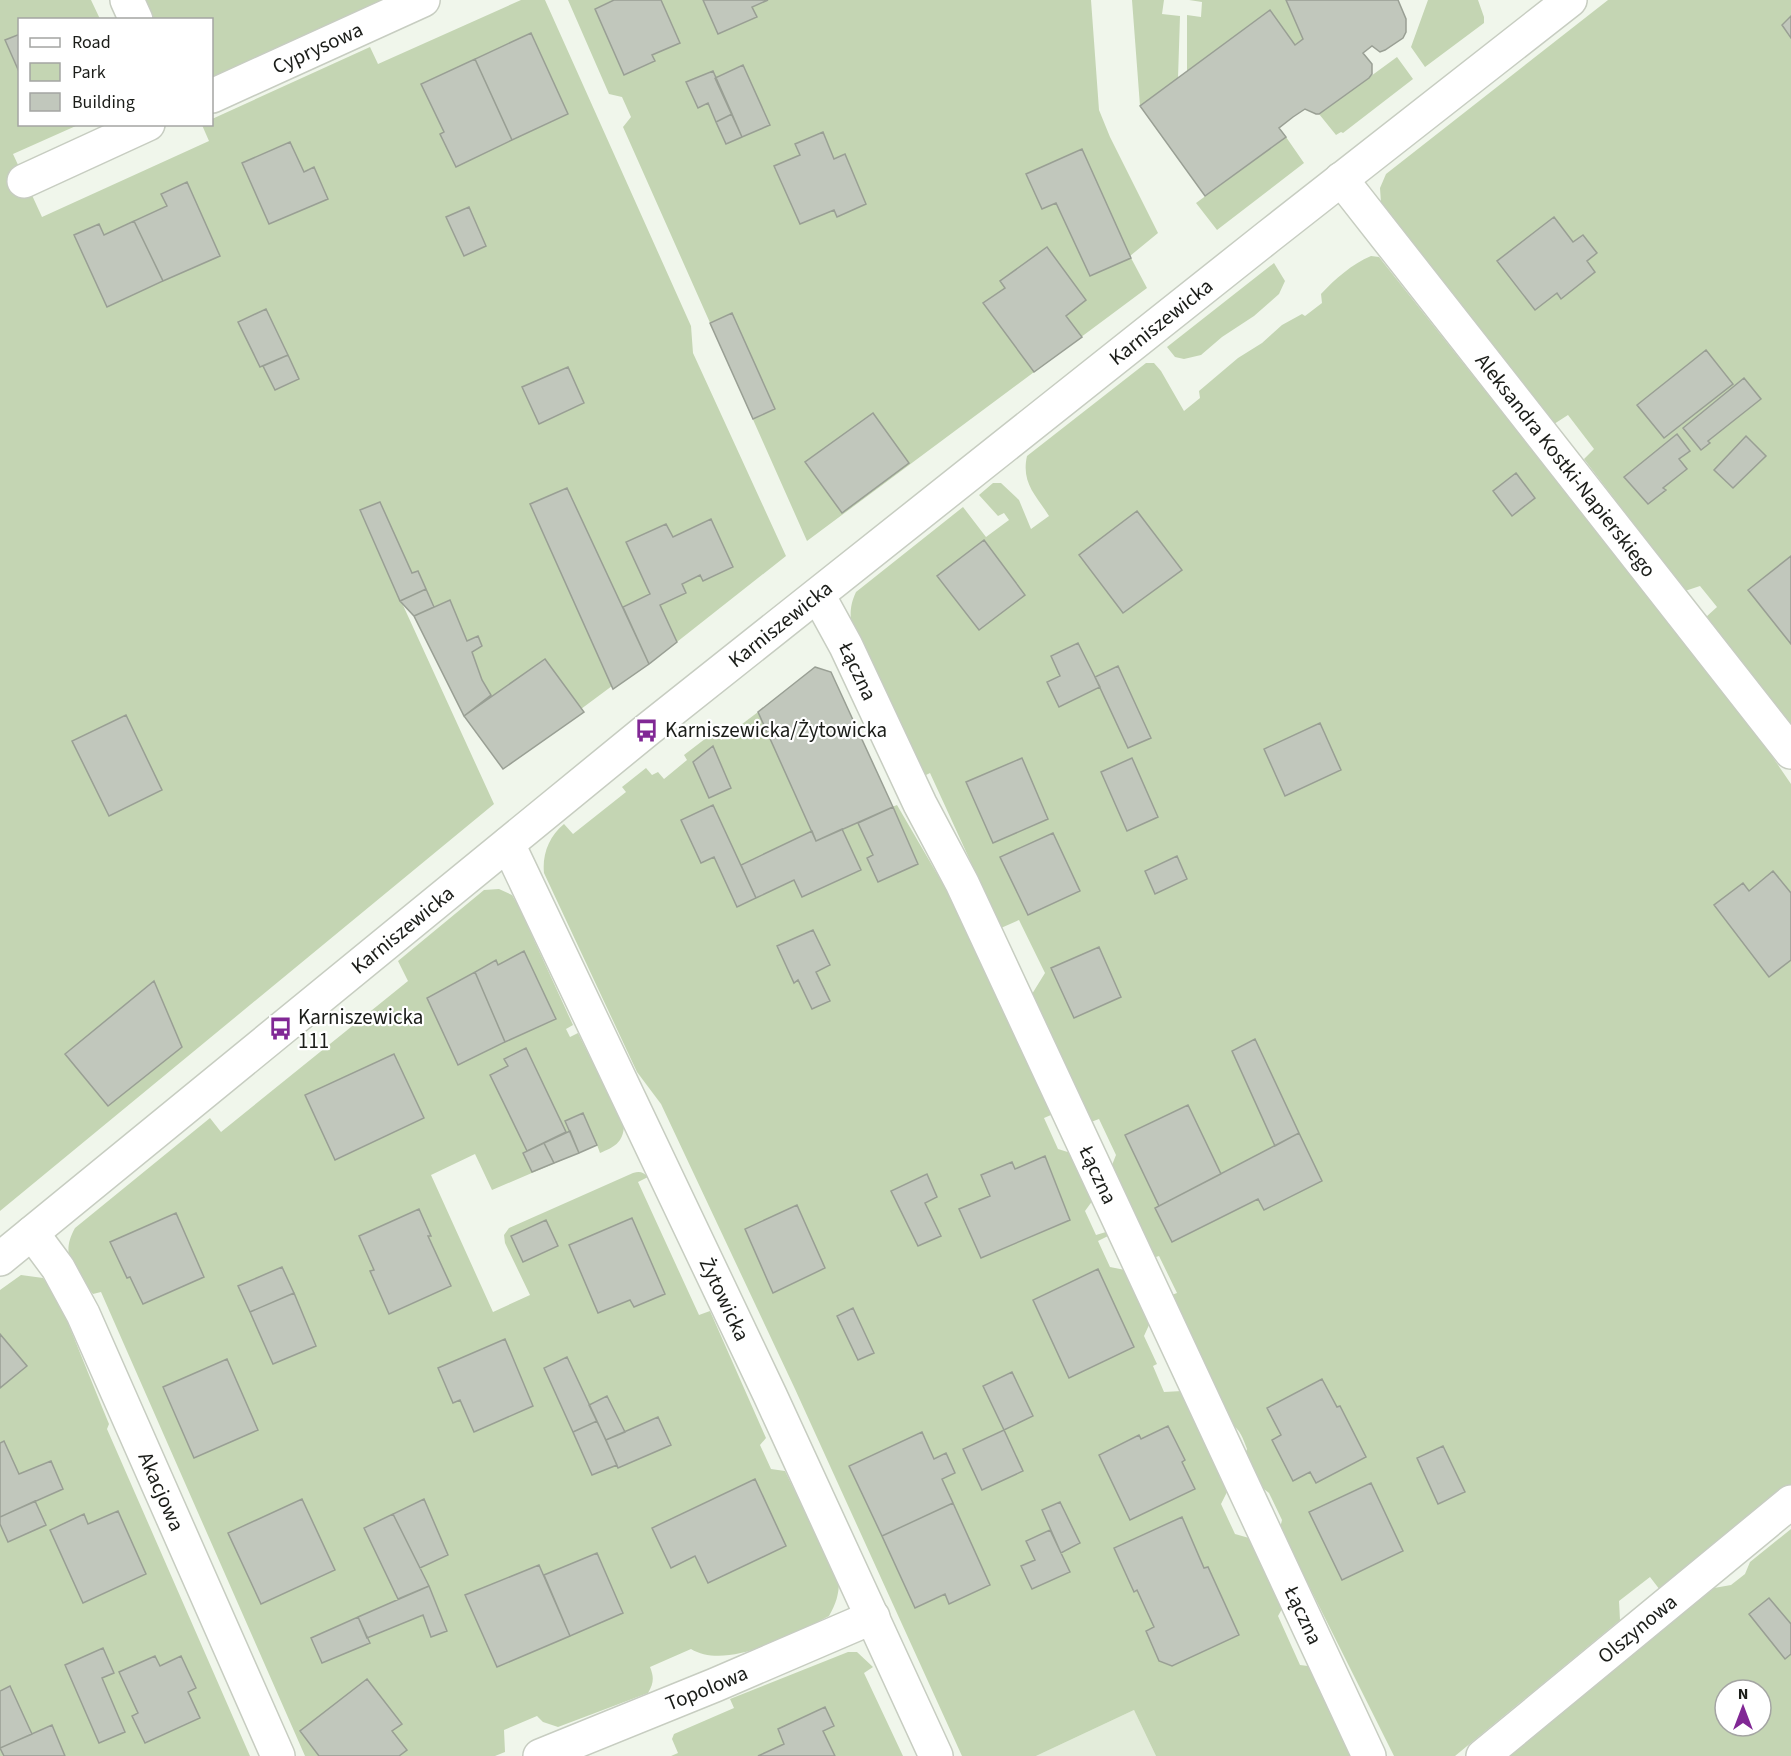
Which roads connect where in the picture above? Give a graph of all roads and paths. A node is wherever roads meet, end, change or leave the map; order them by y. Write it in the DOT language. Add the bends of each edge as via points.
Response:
graph roads {
  1 [pos="127,0"];
  2 [pos="423,0"];
  3 [pos="1570,0"];
  4 [pos="135,18"];
  5 [pos="213,96"];
  6 [pos="144,126"];
  7 [pos="1341,179"];
  8 [pos="24,182"];
  9 [pos="818,595"];
  10 [pos="1791,752"];
  11 [pos="508,844"];
  12 [pos="32,1233"];
  13 [pos="0,1259"];
  14 [pos="1791,1502"];
  15 [pos="873,1617"];
  16 [pos="278,1756"];
  17 [pos="540,1756"];
  18 [pos="936,1756"];
  19 [pos="1369,1756"];
  20 [pos="1483,1756"];
  1 -- 4 [label="street"];
  2 -- 5 [label="street, Cyprysowa"];
  3 -- 7 [label="street, Karniszewicka"];
  6 -- 8 [label="street"];
  7 -- 9 [label="street, Karniszewicka"];
  7 -- 10 [label="street, Aleksandra Kostki-Napierskiego"];
  9 -- 11 [label="street, Karniszewicka"];
  9 -- 19 [label="street, Łączna" via="962,883"];
  11 -- 12 [label="street, Karniszewicka"];
  11 -- 15 [label="street, Żytowicka"];
  12 -- 13 [label="street, Karniszewicka"];
  12 -- 16 [label="street, Akacjowa" via="58,1268 83,1314"];
  14 -- 20 [label="street, Olszynowa"];
  15 -- 17 [label="street, Topolowa"];
  15 -- 18 [label="street, Żytowicka"];
}
